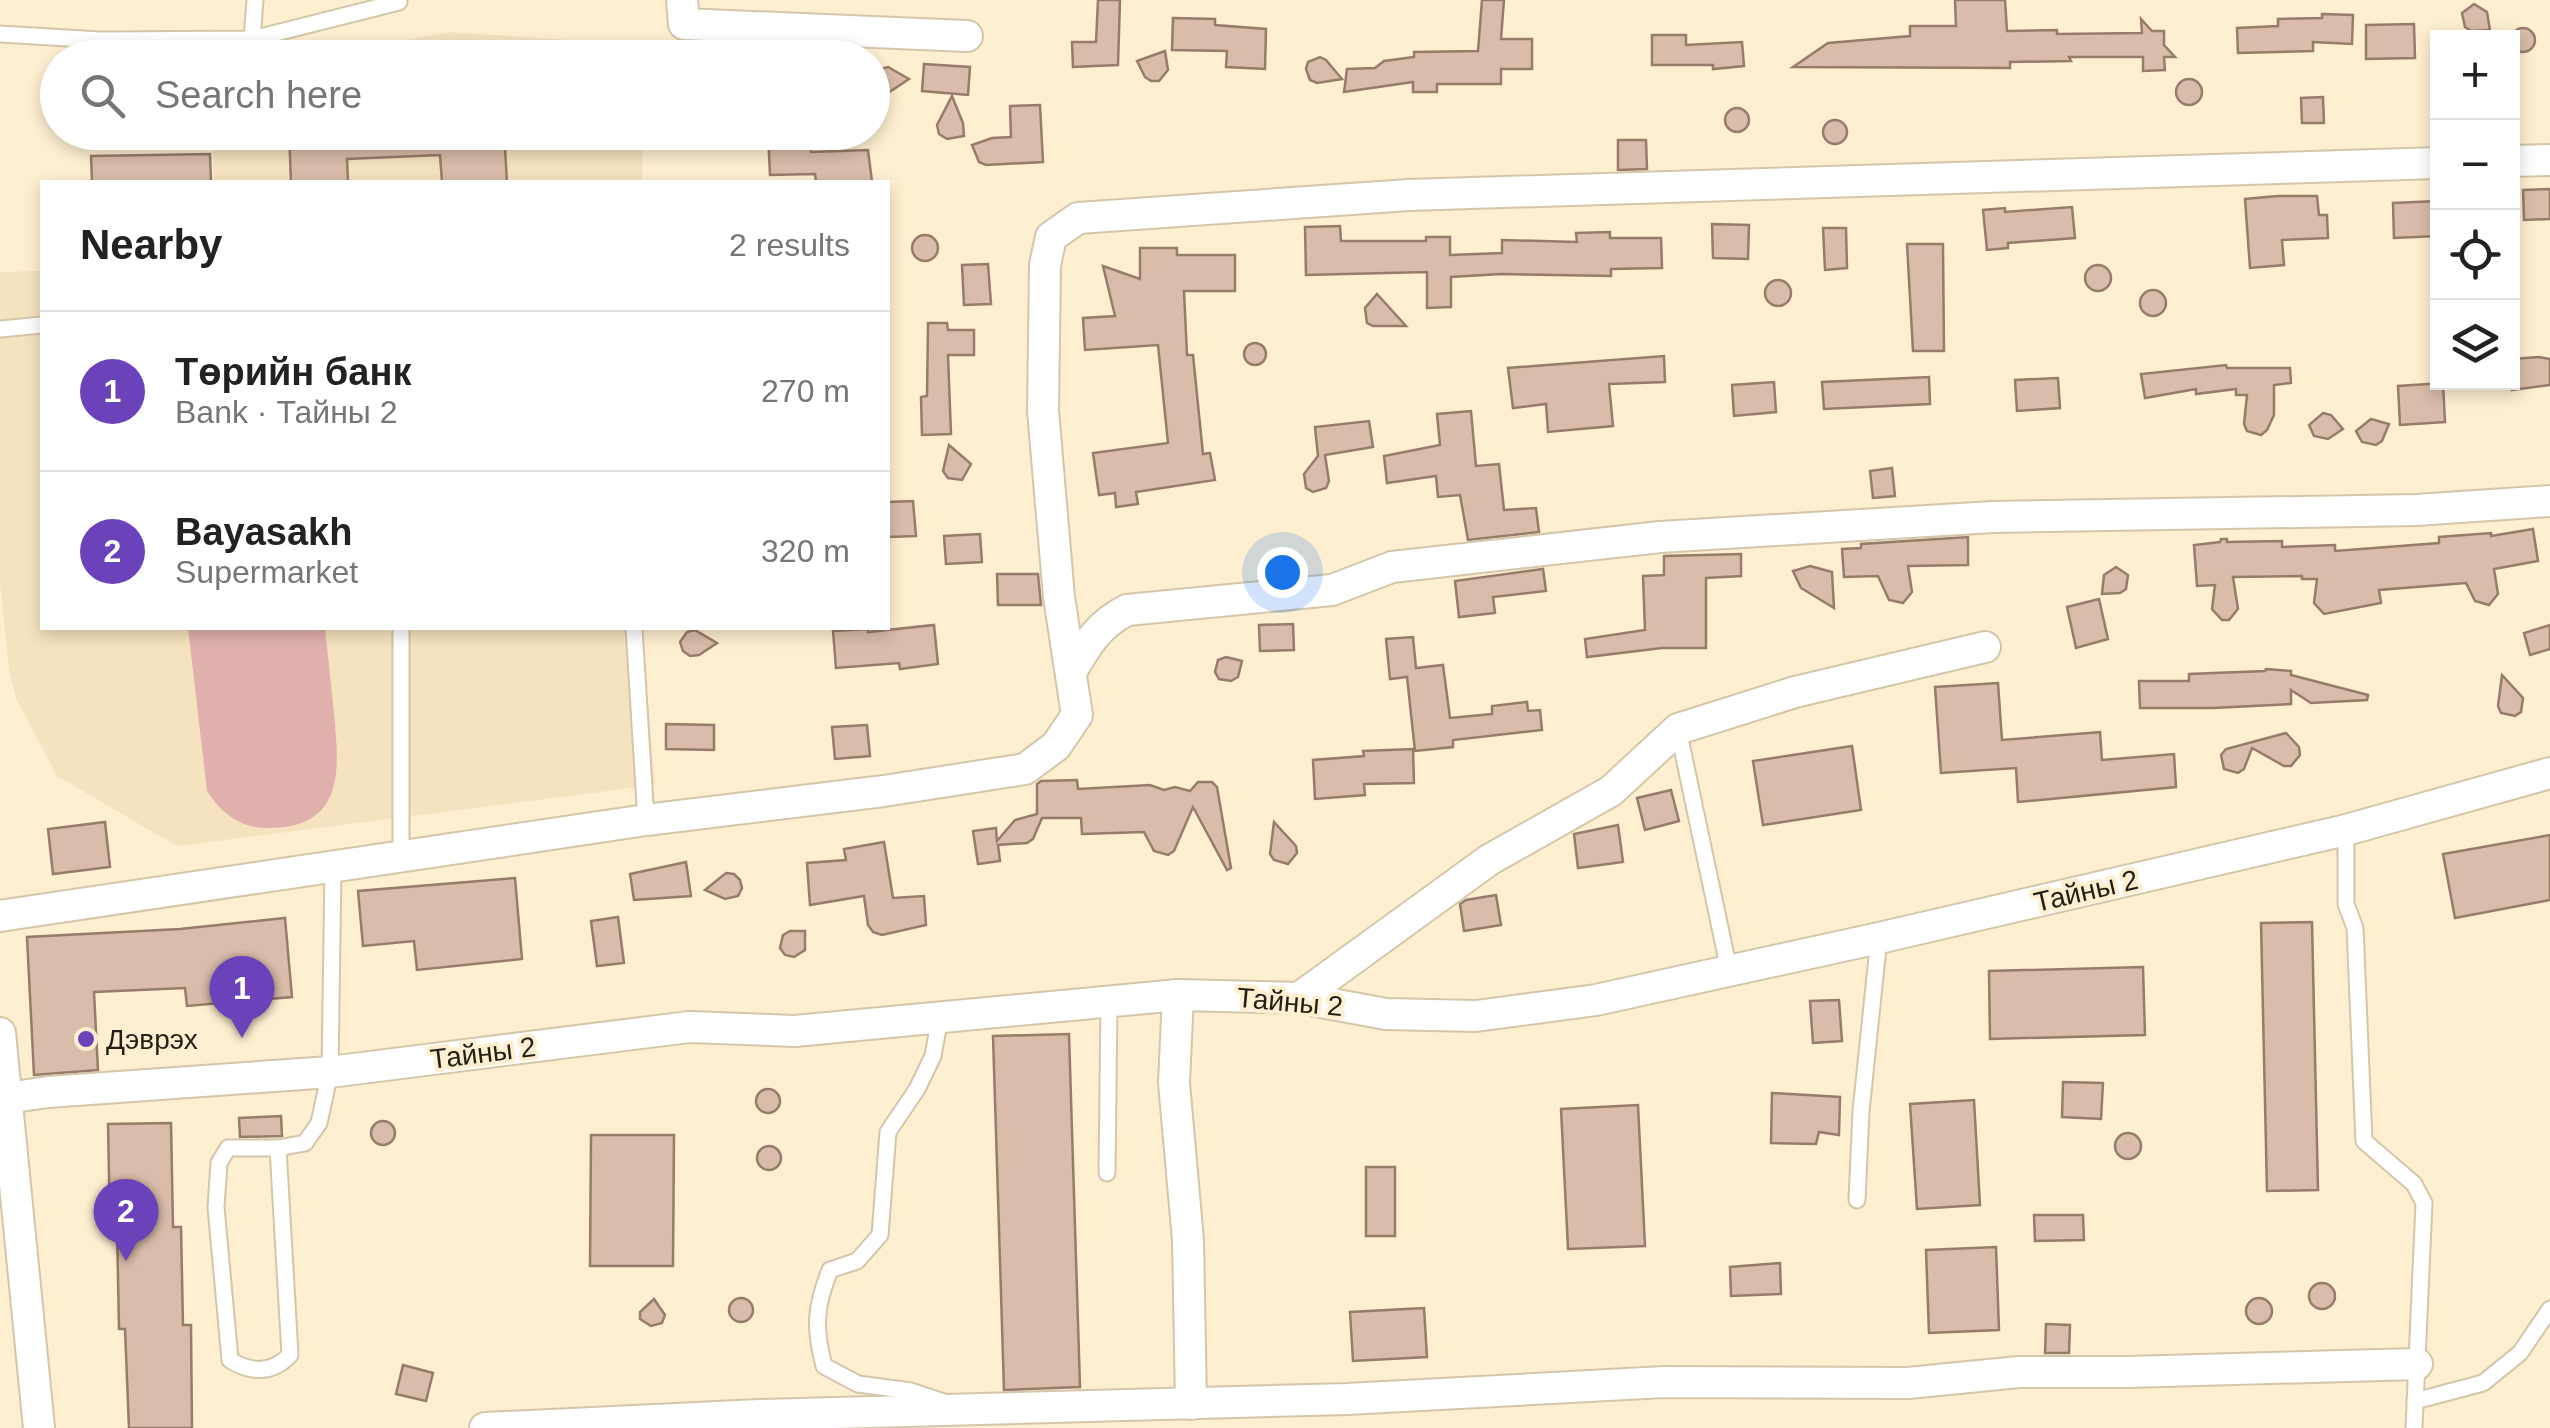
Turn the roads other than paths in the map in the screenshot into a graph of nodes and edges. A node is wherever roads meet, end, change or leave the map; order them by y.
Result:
1 (255, 0) edge
2 (682, 0) edge
3 (399, 2) edge
4 (0, 34) edge
5 (967, 36) dead end
6 (252, 39) junction
7 (2550, 160) edge
8 (2520, 161) edge
9 (2430, 163) edge
10 (40, 325) edge
11 (0, 328) edge
12 (2550, 501) edge
13 (402, 630) edge
14 (634, 630) edge
15 (1985, 647) dead end
16 (1072, 670) junction
17 (1678, 729) junction
18 (2550, 773) edge
19 (646, 820) junction
20 (2346, 830) junction
21 (401, 856) junction
22 (333, 868) junction
23 (0, 916) edge
24 (1879, 938) junction
25 (1729, 970) junction
26 (1178, 995) junction
27 (1299, 998) junction
28 (1109, 1002) junction
29 (940, 1018) junction
30 (0, 1034) edge
31 (330, 1072) junction
32 (7, 1098) junction
33 (278, 1148) junction
34 (1106, 1173) dead end
35 (1857, 1200) dead end
36 (13, 1297) edge
37 (2550, 1309) edge
38 (2417, 1364) junction
39 (2415, 1402) junction
40 (1191, 1404) junction
41 (956, 1410) junction
42 (39, 1428) edge
43 (485, 1428) edge
44 (2414, 1428) edge

1 - 6 lane
2 - 5 street
3 - 6 lane
4 - 6 lane
7 - 8 street
9 - 16 street
10 - 11 lane
12 - 16 street
13 - 21 lane
14 - 19 lane
15 - 17 street
16 - 19 street
17 - 25 lane
17 - 27 street
18 - 20 street, Тайны 2
19 - 21 street
20 - 24 street, Тайны 2
20 - 38 lane
21 - 22 street
22 - 23 street
22 - 31 lane
24 - 25 street, Тайны 2
24 - 35 lane
25 - 27 street, Тайны 2
26 - 27 street, Тайны 2
26 - 28 street, Тайны 2
26 - 40 street
28 - 29 street, Тайны 2
28 - 34 lane
29 - 31 street, Тайны 2
29 - 41 lane
30 - 32 street
31 - 32 street, Тайны 2
31 - 33 lane
32 - 36 street
33 - 33 lane
36 - 42 street
37 - 39 lane
38 - 39 lane
38 - 40 street
39 - 44 lane
40 - 41 street
41 - 43 street

